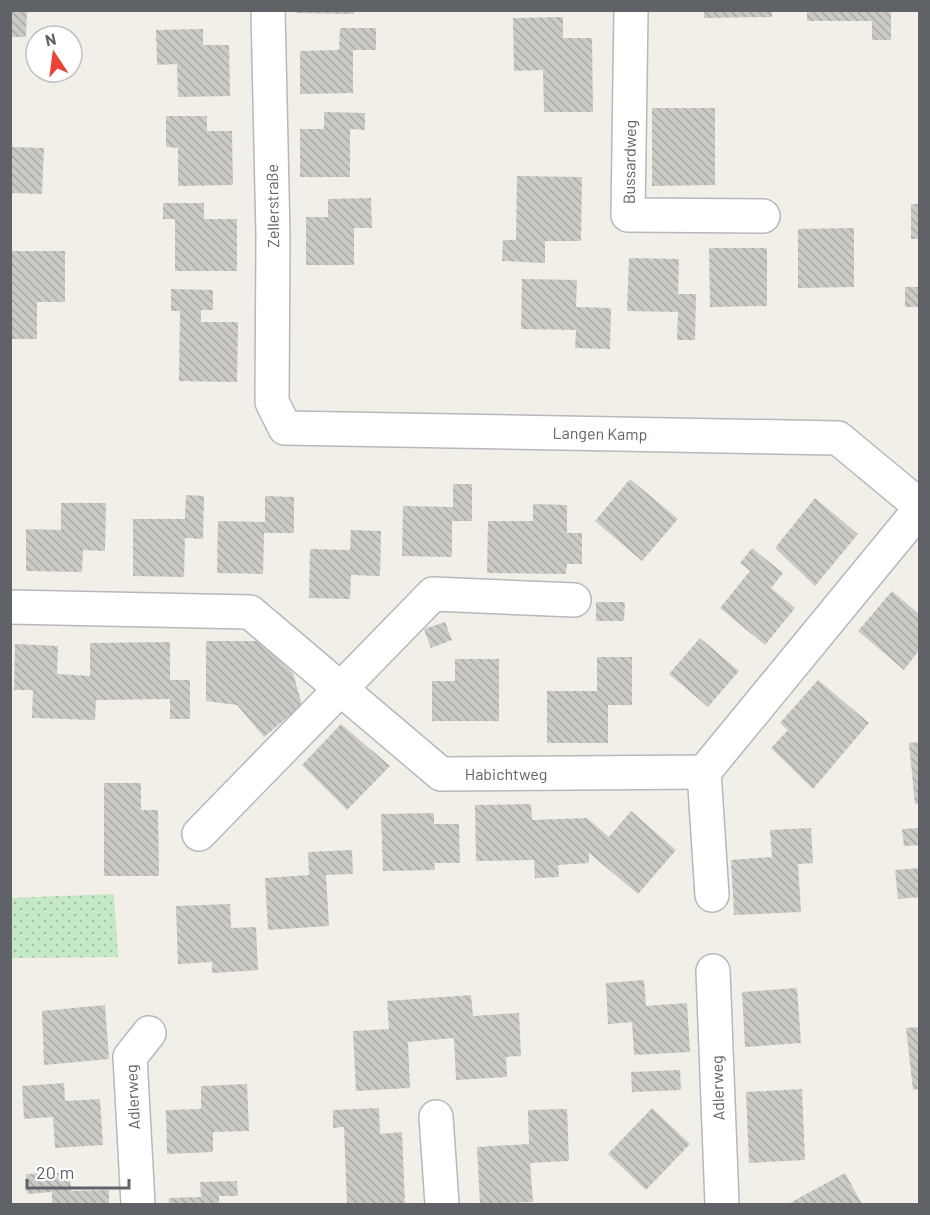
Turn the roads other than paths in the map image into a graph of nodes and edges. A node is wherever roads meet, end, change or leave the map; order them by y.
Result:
1 (268, 10) edge
2 (631, 10) edge
3 (763, 216) dead end
4 (272, 402) joint
5 (920, 507) edge
6 (574, 600) dead end
7 (10, 607) edge
8 (340, 688) junction
9 (704, 772) junction
10 (199, 834) dead end
11 (712, 895) dead end
12 (713, 970) dead end
13 (149, 1033) dead end
14 (436, 1117) dead end
15 (138, 1204) edge
16 (442, 1204) edge
17 (722, 1204) edge

1 - 4 street, Zellerstraße
2 - 3 street, Bussardweg
4 - 5 street, Langen Kamp
5 - 9 street
6 - 8 street
7 - 8 street, Habichtweg
8 - 9 street, Habichtweg
8 - 10 street
9 - 11 street
12 - 17 street, Adlerweg
13 - 15 street, Adlerweg
14 - 16 street

